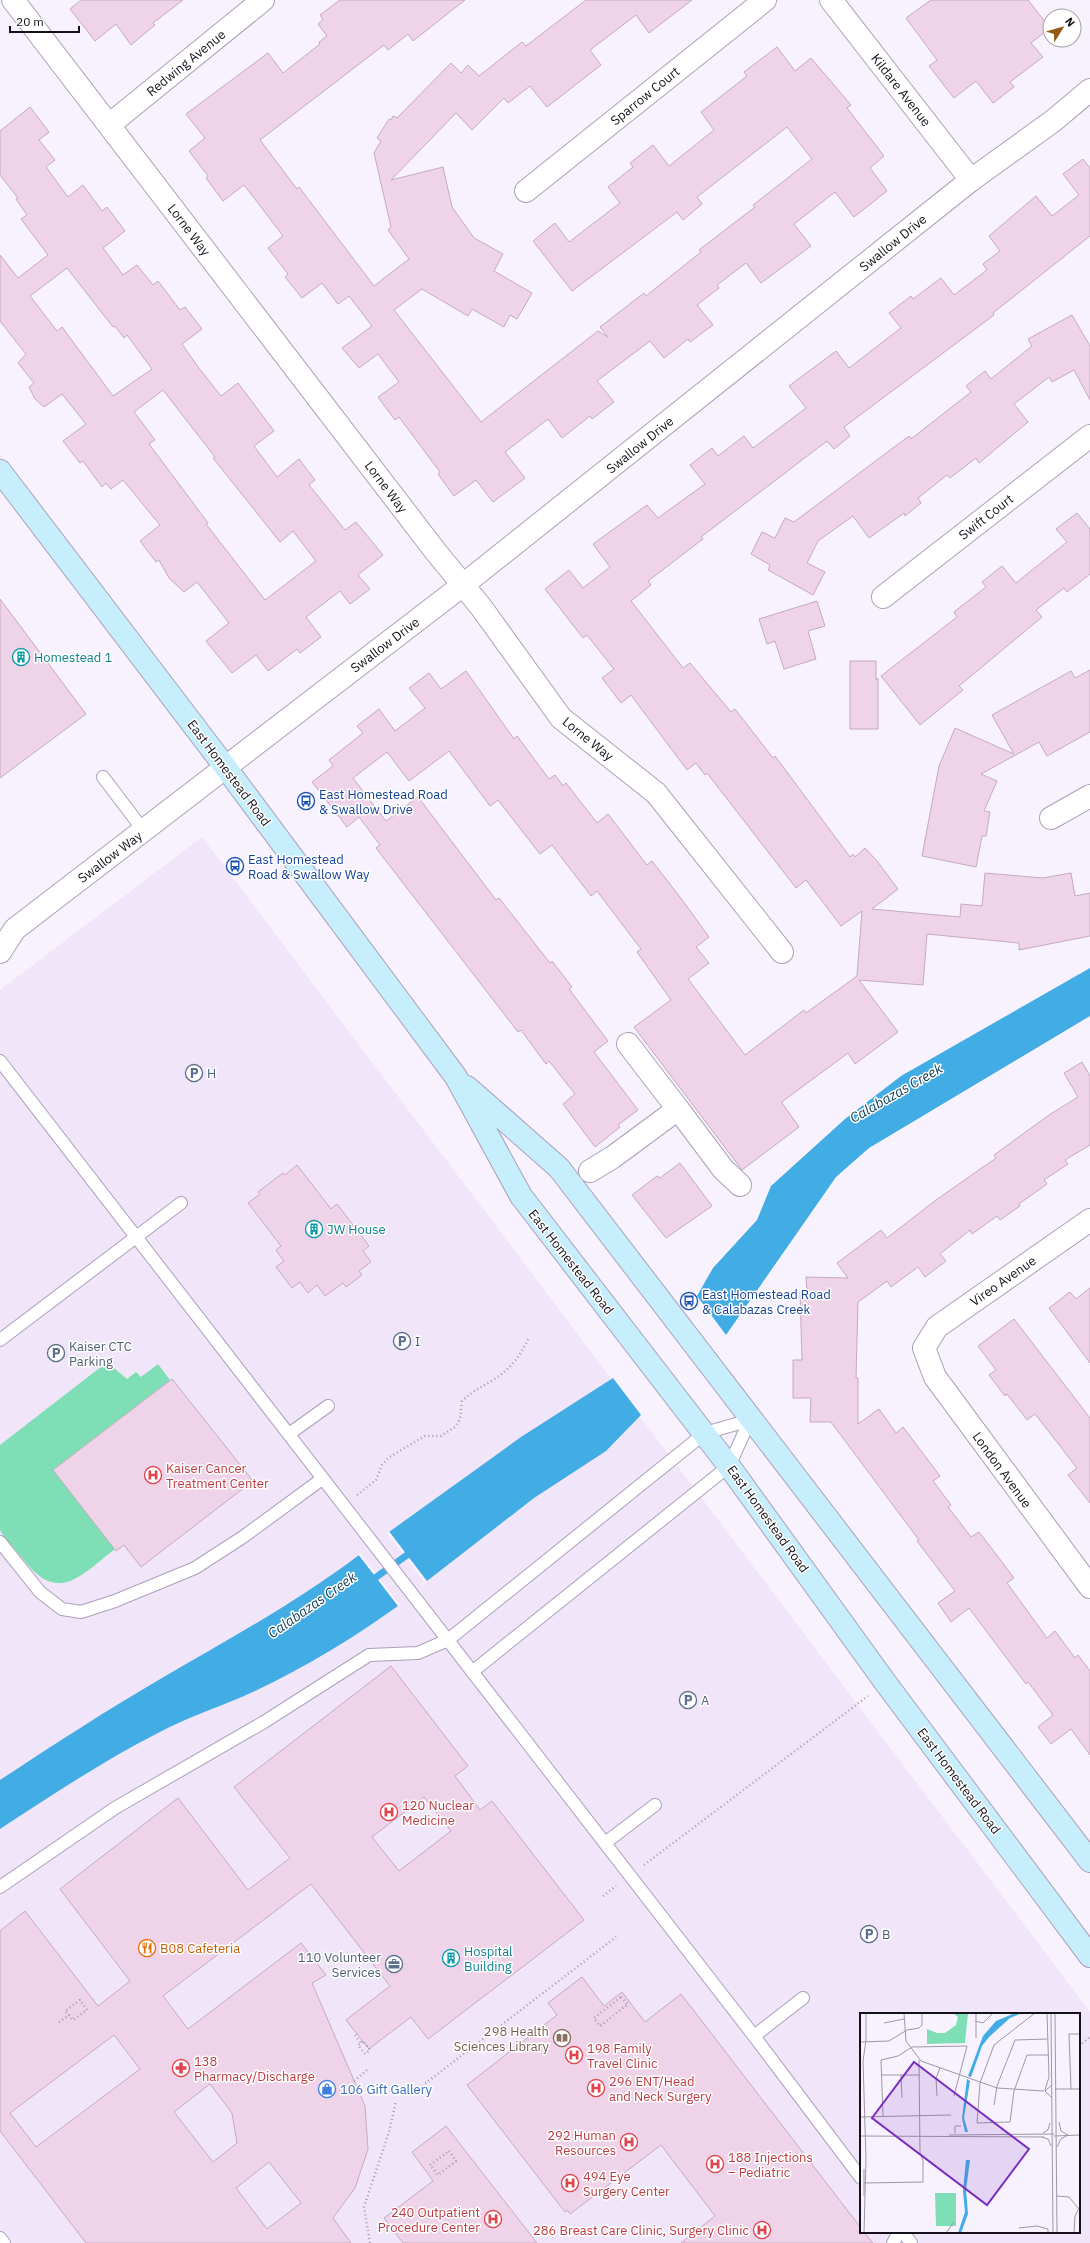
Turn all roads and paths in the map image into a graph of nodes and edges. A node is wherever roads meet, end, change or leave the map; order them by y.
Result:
1 (13, 0) edge
2 (264, 0) edge
3 (765, 0) edge
4 (831, 0) edge
5 (1090, 90) edge
6 (1090, 112) edge
7 (1053, 121) junction
8 (109, 125) junction
9 (971, 180) junction
10 (526, 191) dead end
11 (1090, 436) edge
12 (0, 471) edge
13 (463, 585) junction
14 (883, 597) dead end
15 (226, 768) junction
16 (103, 777) dead end
17 (1090, 796) edge
18 (1051, 818) dead end
19 (144, 831) junction
20 (0, 952) edge
21 (782, 952) dead end
22 (628, 1044) dead end
23 (0, 1061) edge
24 (456, 1077) junction
25 (678, 1109) junction
26 (590, 1171) dead end
27 (740, 1186) dead end
28 (181, 1203) dead end
29 (1090, 1220) edge
30 (136, 1237) junction
31 (529, 1336) dead end
32 (0, 1340) edge
33 (924, 1348) joint
34 (328, 1406) dead end
35 (750, 1420) junction
36 (704, 1433) junction
37 (288, 1434) junction
38 (729, 1466) junction
39 (322, 1479) junction
40 (355, 1496) dead end
41 (0, 1542) edge
42 (1090, 1587) edge
43 (448, 1640) junction
44 (472, 1672) junction
45 (886, 1682) junction
46 (655, 1805) dead end
47 (605, 1843) junction
48 (1090, 1860) edge
49 (630, 1876) junction
50 (0, 1887) edge
51 (603, 1896) dead end
52 (616, 1937) dead end
53 (1090, 1956) edge
54 (803, 1998) dead end
55 (69, 2015) junction
56 (59, 2022) dead end
57 (600, 2026) joint
58 (355, 2035) dead end
59 (754, 2036) junction
60 (1090, 2038) edge
61 (361, 2043) junction
62 (1080, 2045) edge
63 (367, 2070) dead end
64 (354, 2081) dead end
65 (422, 2086) dead end
66 (396, 2101) dead end
67 (449, 2151) joint
68 (860, 2177) edge
69 (899, 2233) edge
70 (904, 2233) edge
71 (0, 2238) edge
72 (4, 2243) edge
73 (370, 2243) edge
74 (894, 2243) edge
75 (912, 2243) edge

1 - 8 street, Lorne Way
2 - 8 street, Redwing Avenue
3 - 10 street, Sparrow Court
4 - 9 street, Kildare Avenue
5 - 7 street, Swallow Drive
6 - 7 street, Swallow Drive
7 - 9 street, Swallow Drive
8 - 13 street, Lorne Way
9 - 13 street, Swallow Drive
11 - 14 street, Swift Court
12 - 15 main road, East Homestead Road
13 - 15 street, Swallow Drive
13 - 21 street, Lorne Way
15 - 19 street, Swallow Way
15 - 24 main road, East Homestead Road
16 - 19 lane
17 - 18 street
19 - 20 street, Swallow Way
22 - 25 street
23 - 30 lane
24 - 35 main road, East Homestead Road
24 - 36 main road, East Homestead Road
25 - 26 street
25 - 27 street
28 - 30 lane
29 - 33 street, Vireo Avenue
30 - 32 lane
30 - 37 lane
31 - 40 path
33 - 42 street, London Avenue
34 - 37 lane
35 - 36 lane
35 - 38 lane
35 - 48 main road, East Homestead Road
36 - 38 main road, East Homestead Road
36 - 43 lane
37 - 39 lane
38 - 44 lane
38 - 45 main road, East Homestead Road
39 - 41 lane
39 - 43 lane
43 - 44 lane
43 - 50 lane
44 - 47 lane
45 - 49 path
45 - 53 main road, East Homestead Road
46 - 47 lane
47 - 49 lane
49 - 51 path
49 - 59 lane
52 - 65 path
54 - 59 lane
55 - 55 path
55 - 56 path
57 - 57 path
58 - 61 path
59 - 68 lane
60 - 62 path
61 - 61 path
63 - 64 path
66 - 73 path
67 - 67 path
69 - 74 lane
70 - 75 lane
71 - 72 lane

